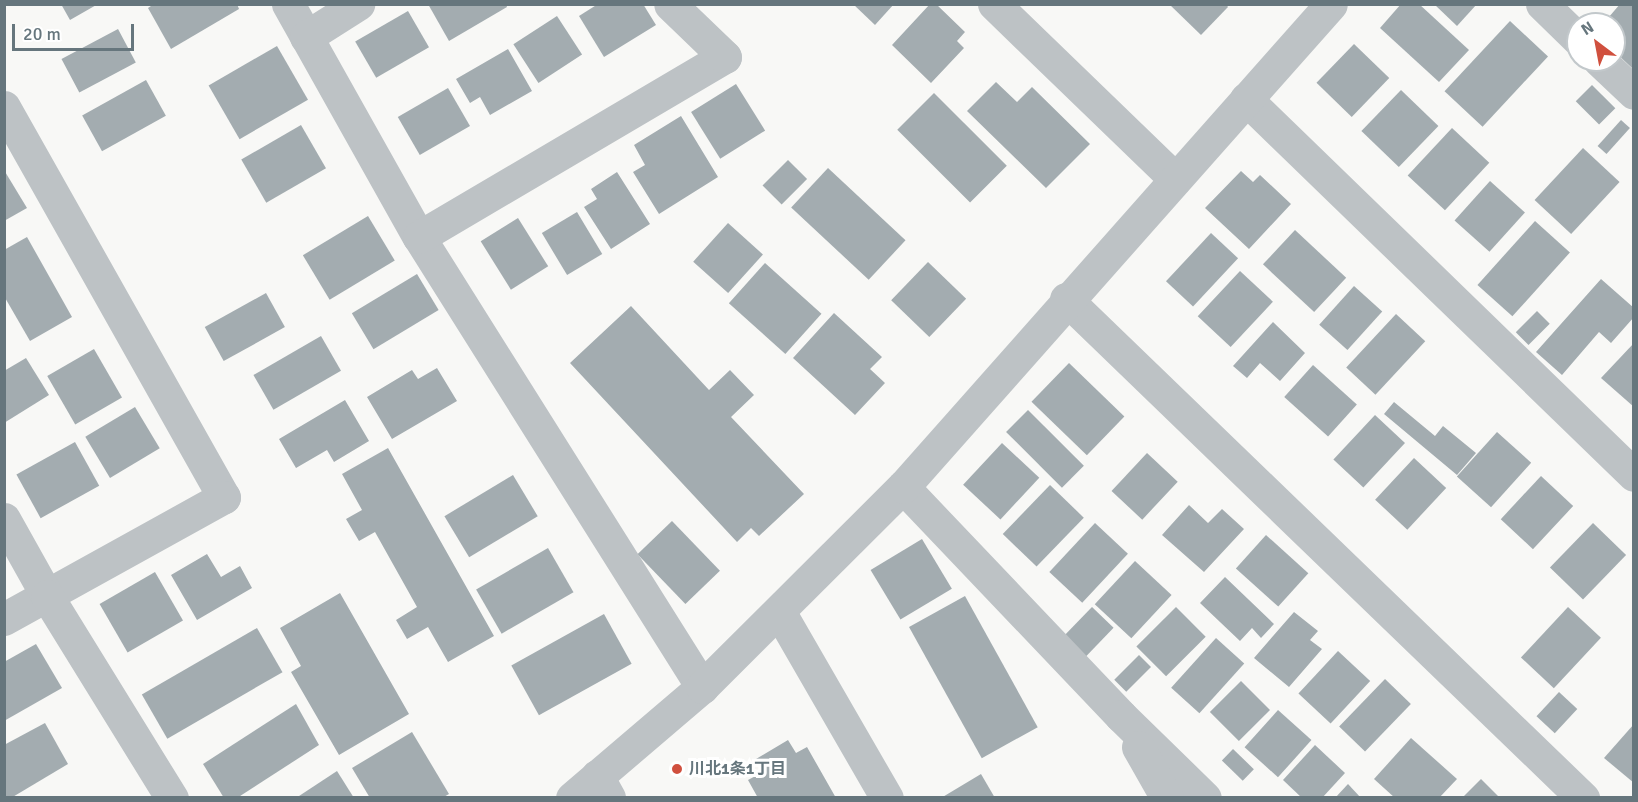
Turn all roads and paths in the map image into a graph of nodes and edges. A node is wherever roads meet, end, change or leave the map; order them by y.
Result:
1 (288, 4) edge
2 (358, 4) edge
3 (670, 4) edge
4 (994, 4) edge
5 (1542, 4) edge
6 (1319, 9) edge
7 (1566, 27) edge
8 (306, 37) junction
9 (1612, 72) edge
10 (1634, 93) edge
11 (1246, 99) junction
12 (4, 107) edge
13 (1175, 179) junction
14 (419, 237) junction
15 (1066, 299) junction
16 (1634, 475) edge
17 (903, 487) junction
18 (4, 519) edge
19 (47, 596) junction
20 (780, 613) junction
21 (4, 619) edge
22 (702, 687) junction
23 (1121, 716) junction
24 (603, 787) edge
25 (172, 798) edge
26 (572, 798) edge
27 (887, 798) edge
28 (1167, 798) edge
29 (1205, 798) edge
30 (1583, 798) edge

1 - 8 street
2 - 8 street
3 - 14 street
4 - 13 street
5 - 7 street
6 - 11 street
8 - 14 street
9 - 10 street
11 - 13 street
11 - 16 street
12 - 19 street
13 - 15 street
14 - 22 street
15 - 17 street
15 - 30 street
17 - 20 street
17 - 23 street
18 - 19 street
19 - 21 street
19 - 25 street
20 - 22 street
20 - 27 street
22 - 24 street
23 - 28 street
23 - 29 street
24 - 26 street

